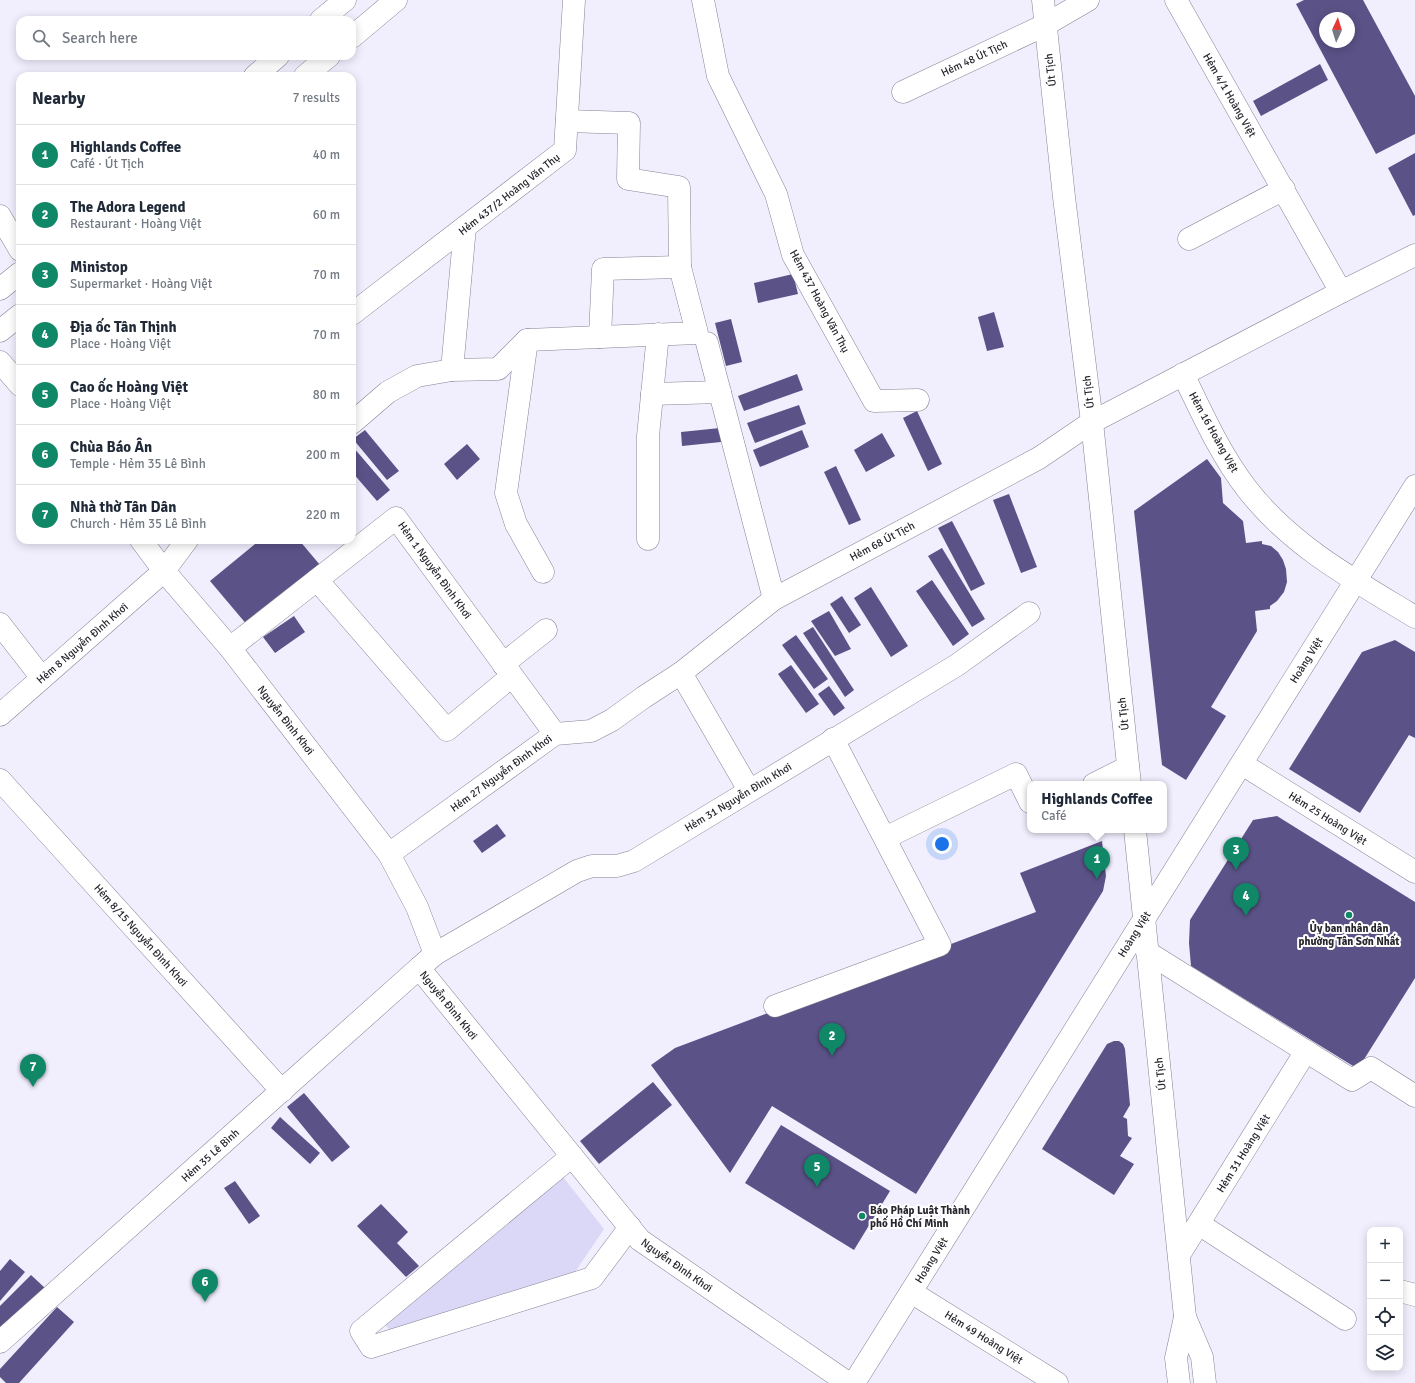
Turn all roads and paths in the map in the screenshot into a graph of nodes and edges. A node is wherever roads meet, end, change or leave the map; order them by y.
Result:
1 (345, 0) edge
2 (396, 0) edge
3 (574, 0) edge
4 (703, 0) edge
5 (1043, 0) edge
6 (1088, 0) edge
7 (1176, 0) edge
8 (326, 16) edge
9 (1045, 25) junction
10 (356, 33) edge
11 (273, 60) edge
12 (324, 60) edge
13 (260, 72) edge
14 (310, 72) edge
15 (903, 92) dead end
16 (567, 121) junction
17 (1284, 189) junction
18 (0, 216) edge
19 (465, 227) junction
20 (1189, 239) dead end
21 (16, 243) edge
22 (1415, 255) edge
23 (680, 267) junction
24 (16, 276) edge
25 (0, 290) edge
26 (1341, 292) junction
27 (356, 311) edge
28 (16, 318) edge
29 (0, 331) edge
30 (658, 334) junction
31 (600, 336) junction
32 (702, 338) junction
33 (528, 340) junction
34 (0, 362) edge
35 (452, 370) junction
36 (1183, 374) junction
37 (16, 380) edge
38 (720, 392) junction
39 (652, 394) junction
40 (918, 400) dead end
41 (356, 420) edge
42 (1092, 422) junction
43 (1415, 486) edge
44 (648, 539) dead end
45 (144, 544) edge
46 (184, 544) edge
47 (164, 571) junction
48 (543, 572) dead end
49 (317, 580) junction
50 (1356, 581) junction
51 (774, 599) junction
52 (1029, 613) dead end
53 (1415, 617) edge
54 (0, 624) edge
55 (546, 630) dead end
56 (230, 648) junction
57 (508, 670) junction
58 (681, 673) junction
59 (42, 678) junction
60 (0, 715) edge
61 (555, 734) junction
62 (833, 739) junction
63 (1242, 764) junction
64 (1129, 776) edge
65 (0, 780) edge
66 (1107, 781) edge
67 (749, 790) junction
68 (1027, 796) edge
69 (1135, 833) edge
70 (885, 838) junction
71 (389, 854) junction
72 (1415, 872) edge
73 (1144, 920) junction
74 (1147, 952) junction
75 (427, 961) junction
76 (775, 1006) dead end
77 (1306, 1051) junction
78 (282, 1090) junction
79 (1415, 1096) edge
80 (572, 1156) junction
81 (1199, 1224) junction
82 (630, 1227) junction
83 (1179, 1255) junction
84 (911, 1292) junction
85 (1403, 1292) edge
86 (1415, 1295) edge
87 (1185, 1317) junction
88 (1345, 1319) dead end
89 (0, 1342) edge
90 (848, 1383) edge
91 (854, 1383) edge
92 (1057, 1383) edge
93 (1178, 1383) edge
94 (1205, 1383) edge

1 - 8 street
2 - 10 street
3 - 16 street, Hẻm 437/2 Hoàng Văn Thụ
4 - 40 street, Hẻm 437 Hoàng Văn Thụ
5 - 9 street, Út Tịch
6 - 9 street, Hẻm 48 Út Tịch
7 - 17 street, Hẻm 4/1 Hoàng Việt
9 - 15 street, Hẻm 48 Út Tịch
9 - 42 street, Út Tịch
11 - 13 street
12 - 14 street
16 - 19 street, Hẻm 437/2 Hoàng Văn Thụ
16 - 23 street
17 - 20 street
17 - 26 street, Hẻm 4/1 Hoàng Việt
18 - 21 street
19 - 27 street, Hẻm 437/2 Hoàng Văn Thụ
19 - 35 street
22 - 26 street
23 - 31 street
23 - 32 street
24 - 25 street
26 - 36 street
28 - 29 street
30 - 31 street
30 - 32 street
30 - 39 street
31 - 33 street
32 - 38 street
33 - 35 street
33 - 48 street
34 - 37 street
35 - 41 street
36 - 42 street
36 - 50 street, Hẻm 16 Hoàng Việt
38 - 39 street
38 - 51 street
39 - 44 street
42 - 51 street, Hẻm 68 Út Tịch
42 - 64 street, Út Tịch
43 - 50 street, Hoàng Việt
45 - 47 street, Nguyễn Đình Khơi
46 - 47 street, Hẻm 8 Nguyễn Đình Khơi
47 - 56 street, Nguyễn Đình Khơi
47 - 59 street, Hẻm 8 Nguyễn Đình Khơi
49 - 56 street, Hẻm 1 Nguyễn Đình Khơi
49 - 57 street
49 - 57 street, Hẻm 1 Nguyễn Đình Khơi
50 - 53 street, Hẻm 16 Hoàng Việt
50 - 63 street, Hoàng Việt
51 - 58 street, Hẻm 68 Út Tịch
52 - 62 street, Hẻm 31 Nguyễn Đình Khơi
54 - 59 street
55 - 57 street
56 - 71 street, Nguyễn Đình Khơi
57 - 61 street, Hẻm 1 Nguyễn Đình Khơi
58 - 61 street, Hẻm 27 Nguyễn Đình Khơi
58 - 67 street
59 - 60 street, Hẻm 8 Nguyễn Đình Khơi
61 - 71 street, Hẻm 27 Nguyễn Đình Khơi
62 - 67 street, Hẻm 31 Nguyễn Đình Khơi
62 - 70 street
63 - 72 street, Hẻm 25 Hoàng Việt
63 - 73 street, Hoàng Việt
64 - 66 street
65 - 78 street, Hẻm 8/15 Nguyễn Đình Khơi
67 - 75 street, Hẻm 31 Nguyễn Đình Khơi
68 - 70 street
69 - 73 street, Út Tịch
70 - 76 street
71 - 75 street, Nguyễn Đình Khơi
73 - 74 street, Út Tịch
73 - 84 street, Hoàng Việt
74 - 77 street
74 - 83 street, Út Tịch
75 - 78 street, Hẻm 35 Lê Bình
75 - 80 street, Nguyễn Đình Khơi
77 - 79 street
77 - 81 street, Hẻm 31 Hoàng Việt
78 - 89 street, Hẻm 35 Lê Bình
80 - 82 street, Nguyễn Đình Khơi
80 - 82 street
81 - 83 street, Hẻm 31 Hoàng Việt
81 - 88 street
82 - 90 street, Nguyễn Đình Khơi
83 - 87 street, Út Tịch
84 - 91 street, Hoàng Việt
84 - 92 street, Hẻm 49 Hoàng Việt
85 - 86 street
87 - 93 street, Út Tịch
87 - 94 street, Út Tịch

